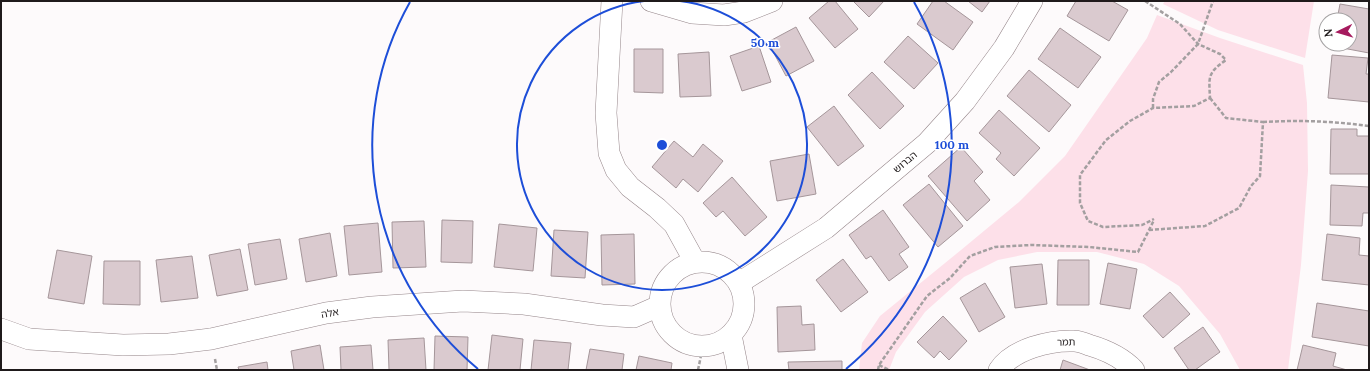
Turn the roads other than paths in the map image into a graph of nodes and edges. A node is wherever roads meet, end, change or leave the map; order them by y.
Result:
1 (612, 1) edge
2 (651, 1) edge
3 (772, 1) edge
4 (1032, 1) edge
5 (695, 262) junction
6 (739, 283) junction
7 (659, 306) junction
8 (1, 329) edge
9 (730, 335) junction
10 (738, 370) edge
11 (999, 370) edge
12 (1134, 370) edge

1 - 5 street
2 - 3 street
4 - 6 street, הברוש
5 - 6 street
5 - 7 street
6 - 9 street
7 - 8 street, אלה
7 - 9 street
9 - 10 street
11 - 12 street, תמר

